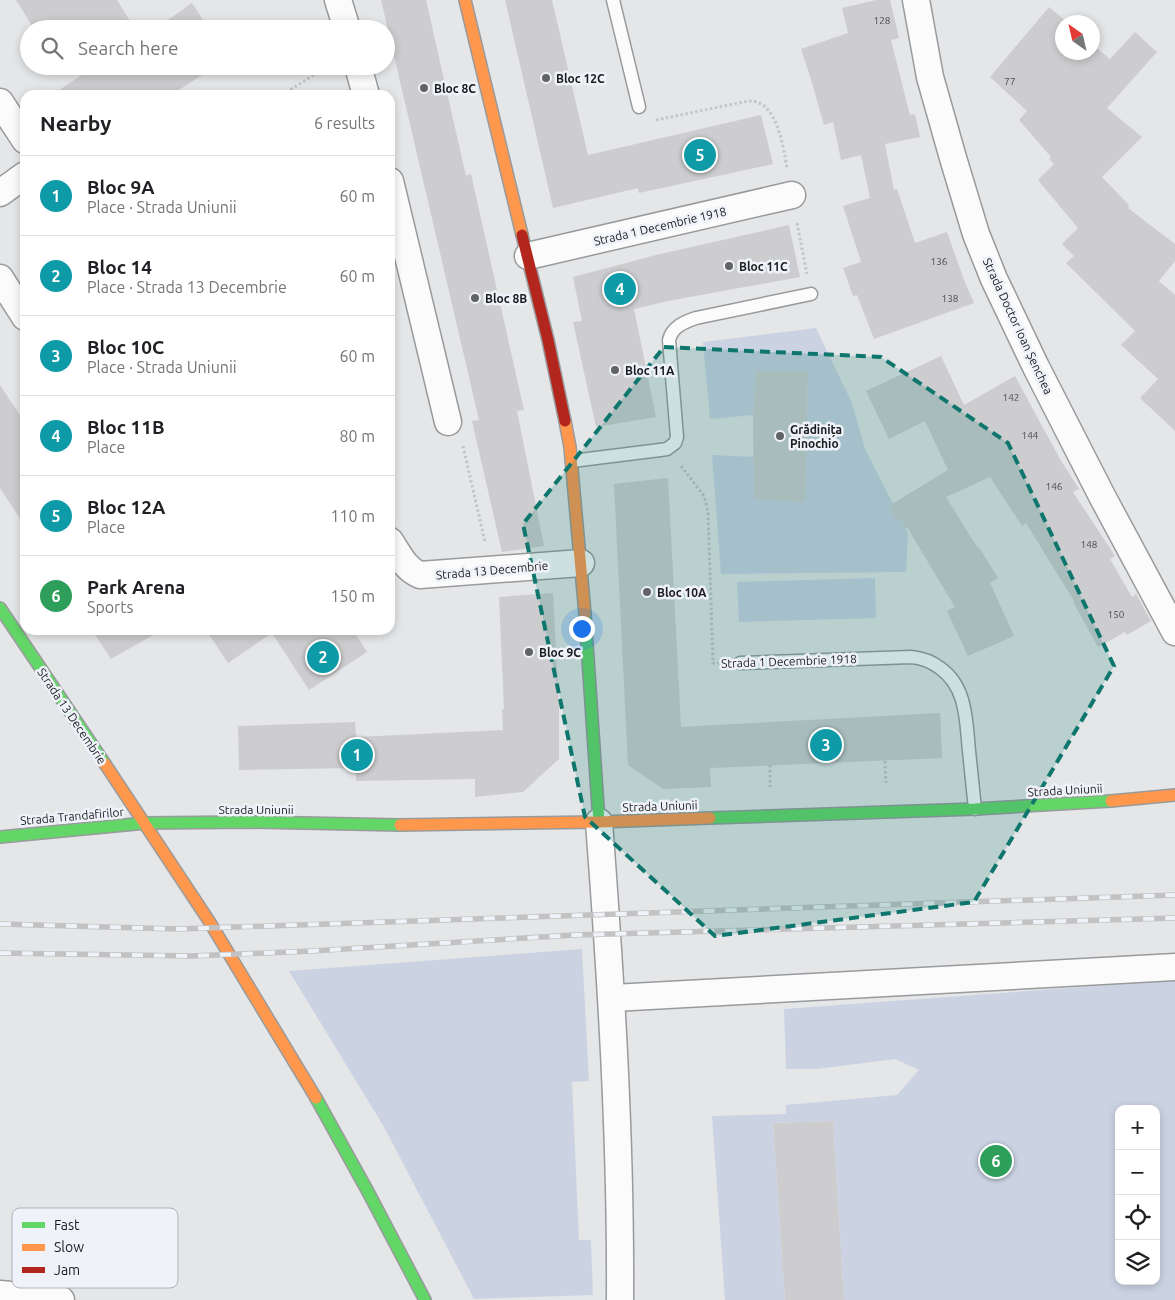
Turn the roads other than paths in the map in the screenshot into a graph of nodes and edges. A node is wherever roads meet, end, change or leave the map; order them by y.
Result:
1 (338, 0) edge
2 (465, 0) edge
3 (614, 0) edge
4 (916, 0) edge
5 (344, 20) edge
6 (360, 75) edge
7 (365, 90) edge
8 (0, 102) edge
9 (639, 107) road end
10 (20, 132) edge
11 (20, 179) edge
12 (0, 193) edge
13 (792, 195) road end
14 (395, 205) edge
15 (528, 256) junction
16 (0, 278) edge
17 (811, 294) road end
18 (20, 309) edge
19 (448, 422) road end
20 (572, 461) junction
21 (395, 548) edge
22 (581, 563) junction
23 (0, 608) edge
24 (1175, 632) edge
25 (740, 663) road end
26 (1175, 795) edge
27 (974, 809) junction
28 (600, 822) junction
29 (146, 823) junction
30 (0, 837) edge
31 (1175, 967) edge
32 (613, 998) junction
33 (0, 1294) edge
34 (61, 1300) edge
35 (426, 1300) edge
36 (620, 1300) edge

1 - 5 street
2 - 15 main road
3 - 9 lane
4 - 24 street, Strada Doctor Ioan Șenchea
6 - 7 street
8 - 10 street
11 - 12 street
13 - 15 street, Strada 1 Decembrie 1918
14 - 19 street
15 - 20 main road
16 - 18 street
17 - 20 lane
20 - 22 main road
21 - 22 street, Strada 13 Decembrie
22 - 28 main road
23 - 29 main road, Strada 13 Decembrie
25 - 27 lane, Strada 1 Decembrie 1918
26 - 27 main road, Strada Uniunii
27 - 28 main road, Strada Uniunii
28 - 29 main road, Strada Uniunii
28 - 32 street
29 - 30 main road, Strada Trandafirilor
29 - 35 main road, Strada 13 Decembrie
31 - 32 street
32 - 36 street
33 - 34 street

